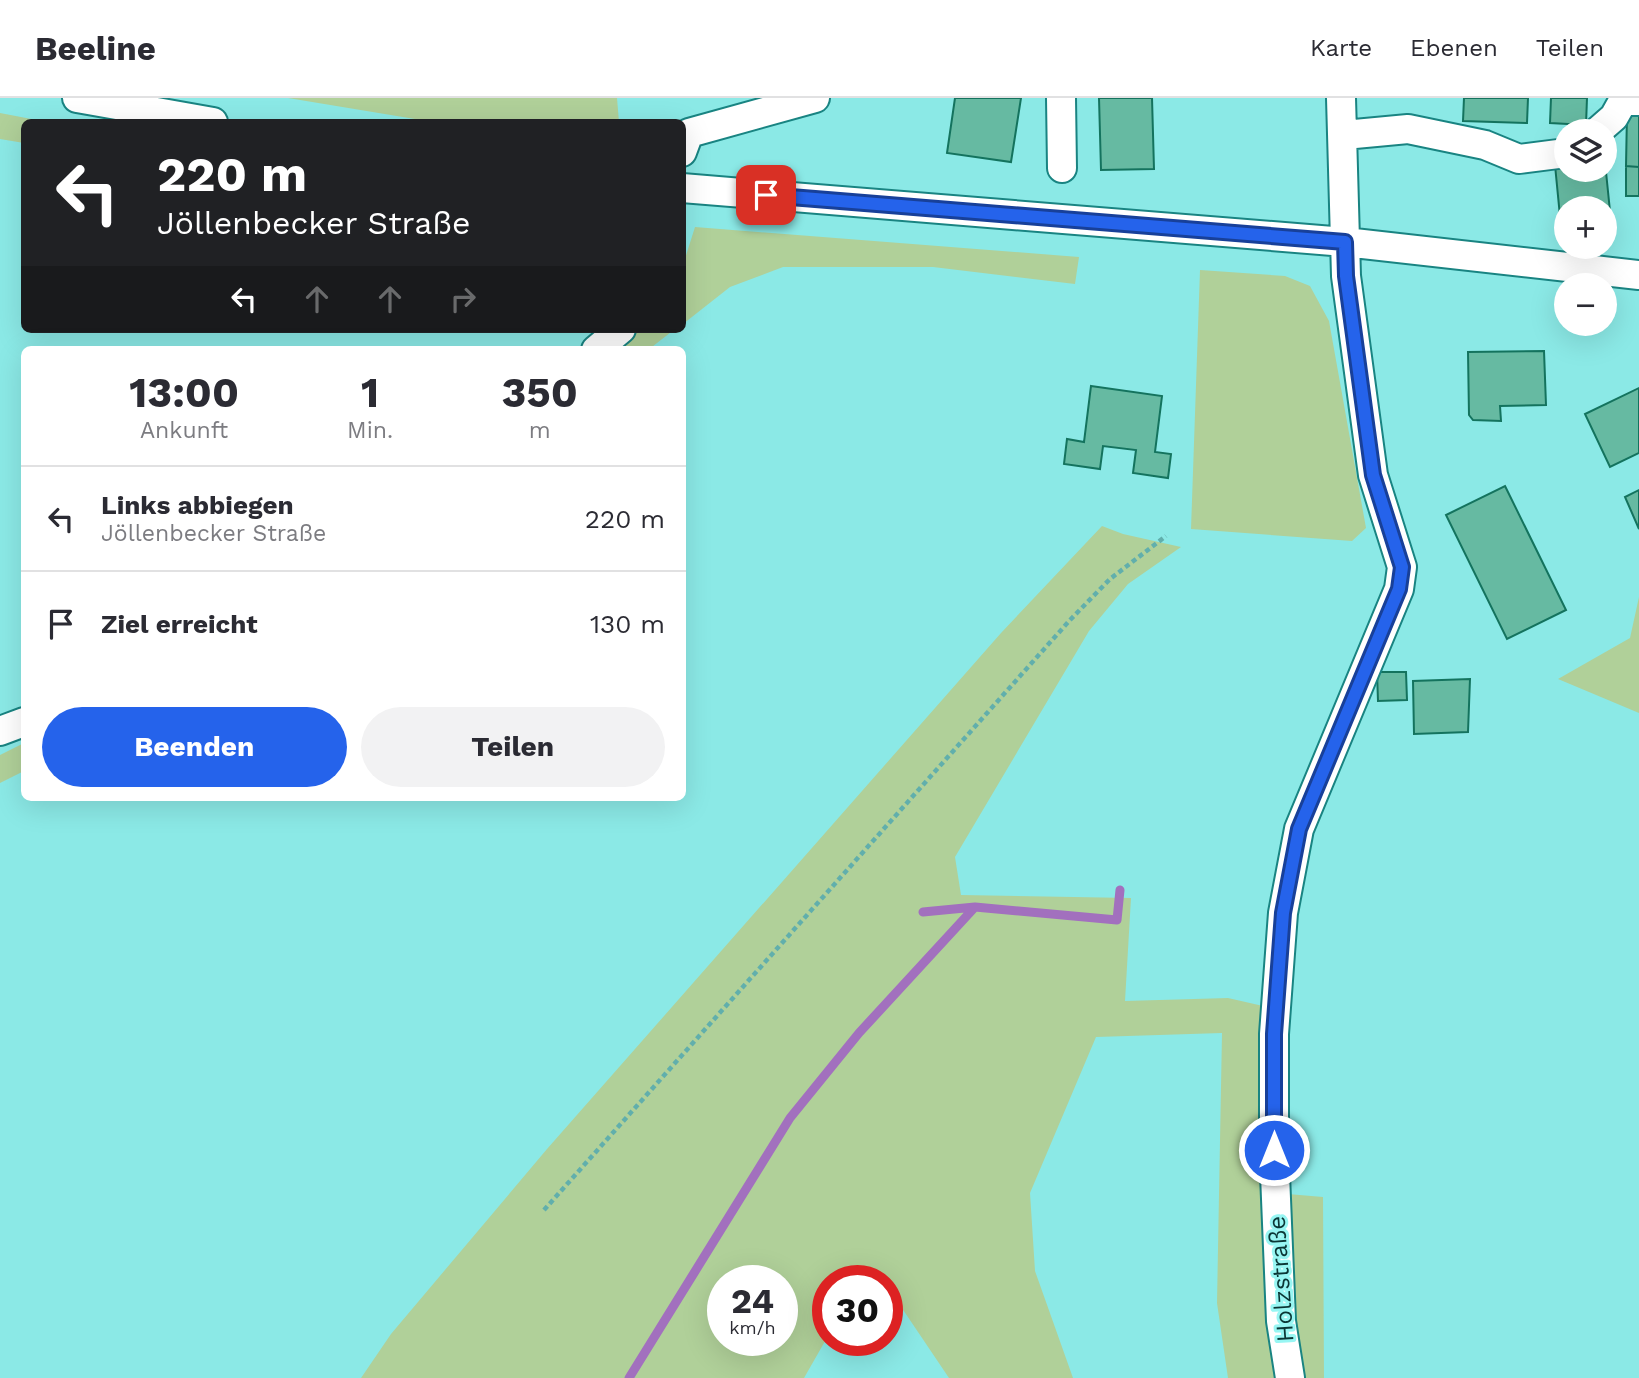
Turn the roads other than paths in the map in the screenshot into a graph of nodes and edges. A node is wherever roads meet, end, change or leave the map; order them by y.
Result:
1 (77, 98) edge
2 (815, 98) edge
3 (1061, 98) edge
4 (1342, 98) edge
5 (1639, 102) edge
6 (196, 119) edge
7 (1612, 119) edge
8 (1344, 135) junction
9 (686, 141) edge
10 (1554, 155) edge
11 (1062, 168) dead end
12 (686, 188) edge
13 (1345, 242) junction
14 (1639, 275) edge
15 (616, 333) edge
16 (601, 346) edge
17 (21, 723) edge
18 (0, 731) edge
19 (1290, 1378) edge

1 - 6 street
2 - 9 street
3 - 11 street
4 - 8 street, Holzstraße
5 - 7 street
8 - 10 street
8 - 13 street, Holzstraße
12 - 13 street
13 - 14 street
13 - 19 street, Holzstraße
15 - 16 street
17 - 18 street

